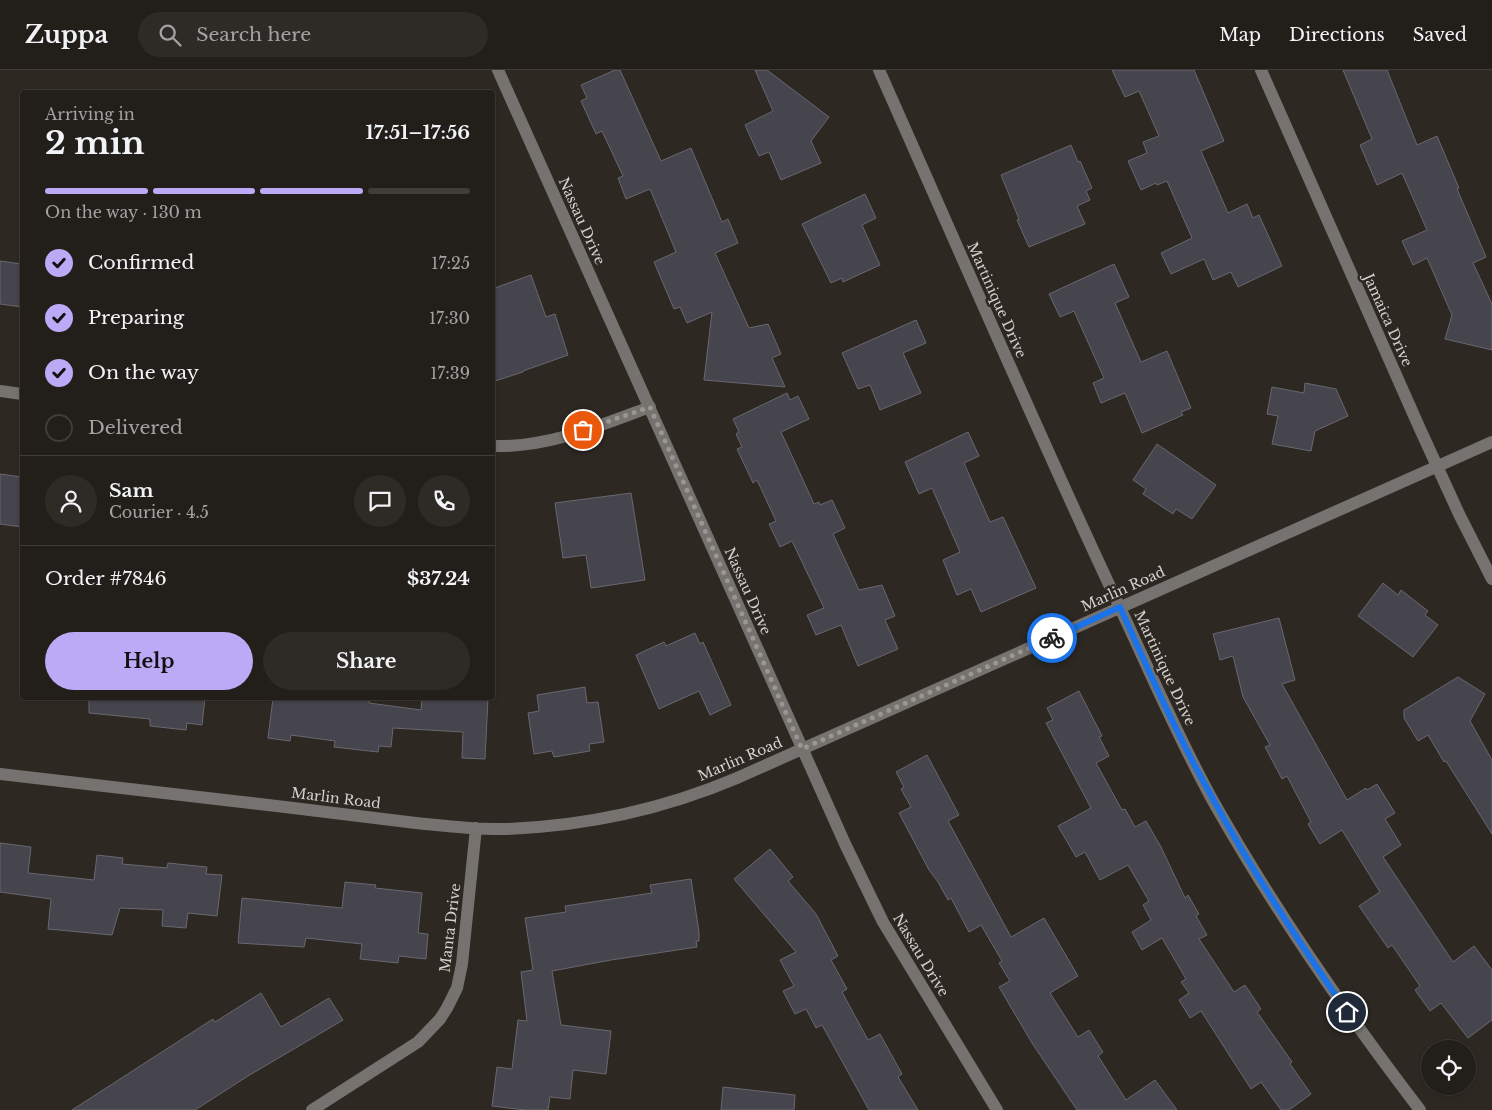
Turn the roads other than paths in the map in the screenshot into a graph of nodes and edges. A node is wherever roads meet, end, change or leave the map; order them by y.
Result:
1 (498, 70) edge
2 (879, 70) edge
3 (1261, 70) edge
4 (0, 392) edge
5 (20, 394) edge
6 (650, 407) junction
7 (1492, 442) edge
8 (495, 446) edge
9 (1437, 466) junction
10 (1492, 579) edge
11 (1120, 607) junction
12 (802, 749) junction
13 (0, 774) edge
14 (476, 828) junction
15 (312, 1110) edge
16 (997, 1110) edge
17 (1420, 1110) edge

1 - 6 street, Nassau Drive
2 - 11 street, Martinique Drive
3 - 9 street, Jamaica Drive
4 - 5 street
6 - 8 street
6 - 12 street, Nassau Drive
7 - 9 street, Marlin Road
9 - 10 street, Jamaica Drive
9 - 11 street, Marlin Road
11 - 12 street, Marlin Road
11 - 17 street, Martinique Drive
12 - 14 street, Marlin Road
12 - 16 street, Nassau Drive
13 - 14 street, Marlin Road
14 - 15 street, Manta Drive

